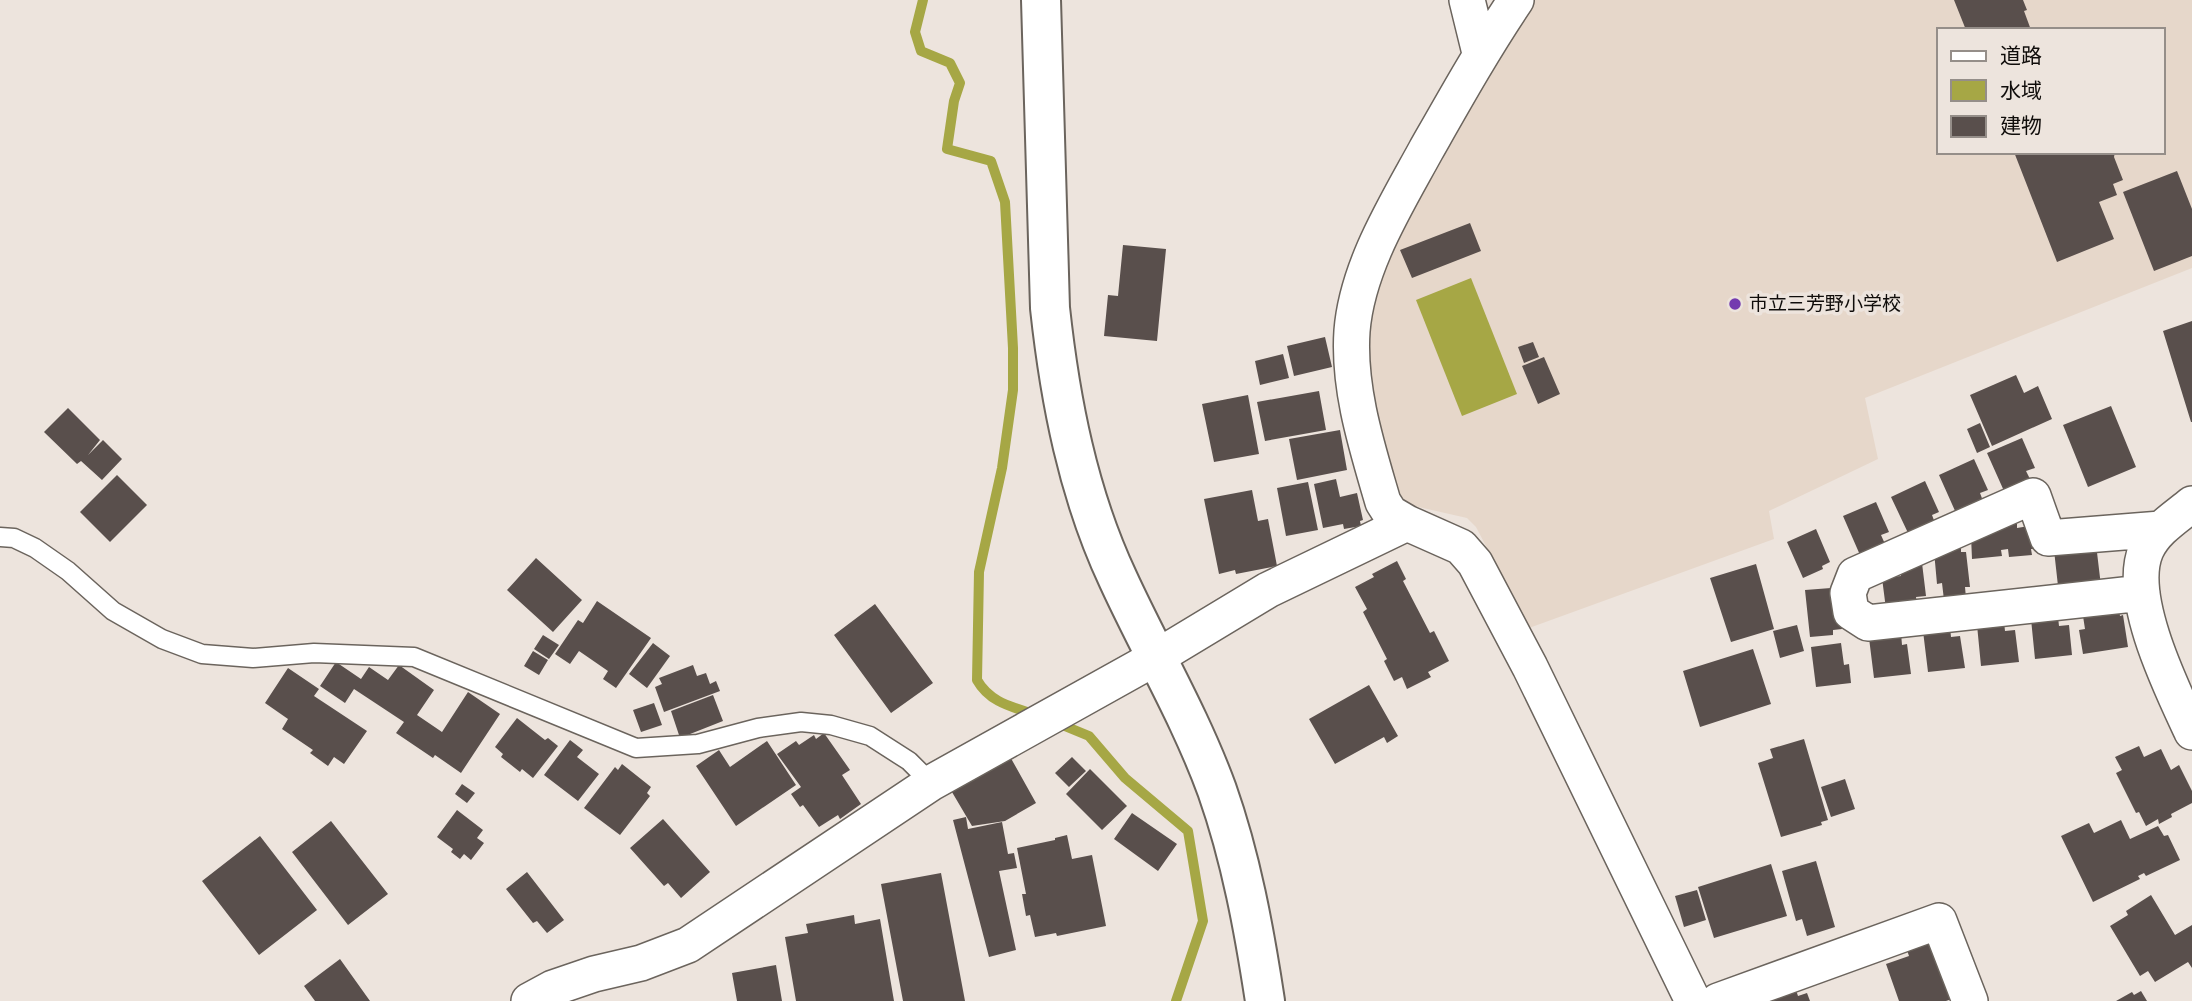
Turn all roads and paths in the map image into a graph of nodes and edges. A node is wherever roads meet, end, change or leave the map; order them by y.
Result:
1 (1041, 0) edge
2 (1467, 0) edge
3 (1516, 0) edge
4 (1480, 53) junction
5 (2192, 505) edge
6 (1407, 523) junction
7 (2161, 529) junction
8 (0, 537) edge
9 (2143, 593) junction
10 (1157, 657) junction
11 (2192, 732) edge
12 (931, 783) junction
13 (529, 1001) edge
14 (1265, 1001) edge
15 (1693, 1001) edge
16 (1718, 1001) edge
17 (1970, 1001) edge

1 - 10 street
2 - 4 street
3 - 4 street
4 - 6 street
5 - 7 street
6 - 10 street
6 - 15 street
7 - 9 street
7 - 9 street
8 - 12 lane
9 - 11 street
10 - 12 street
10 - 14 street
12 - 13 street
16 - 17 street

